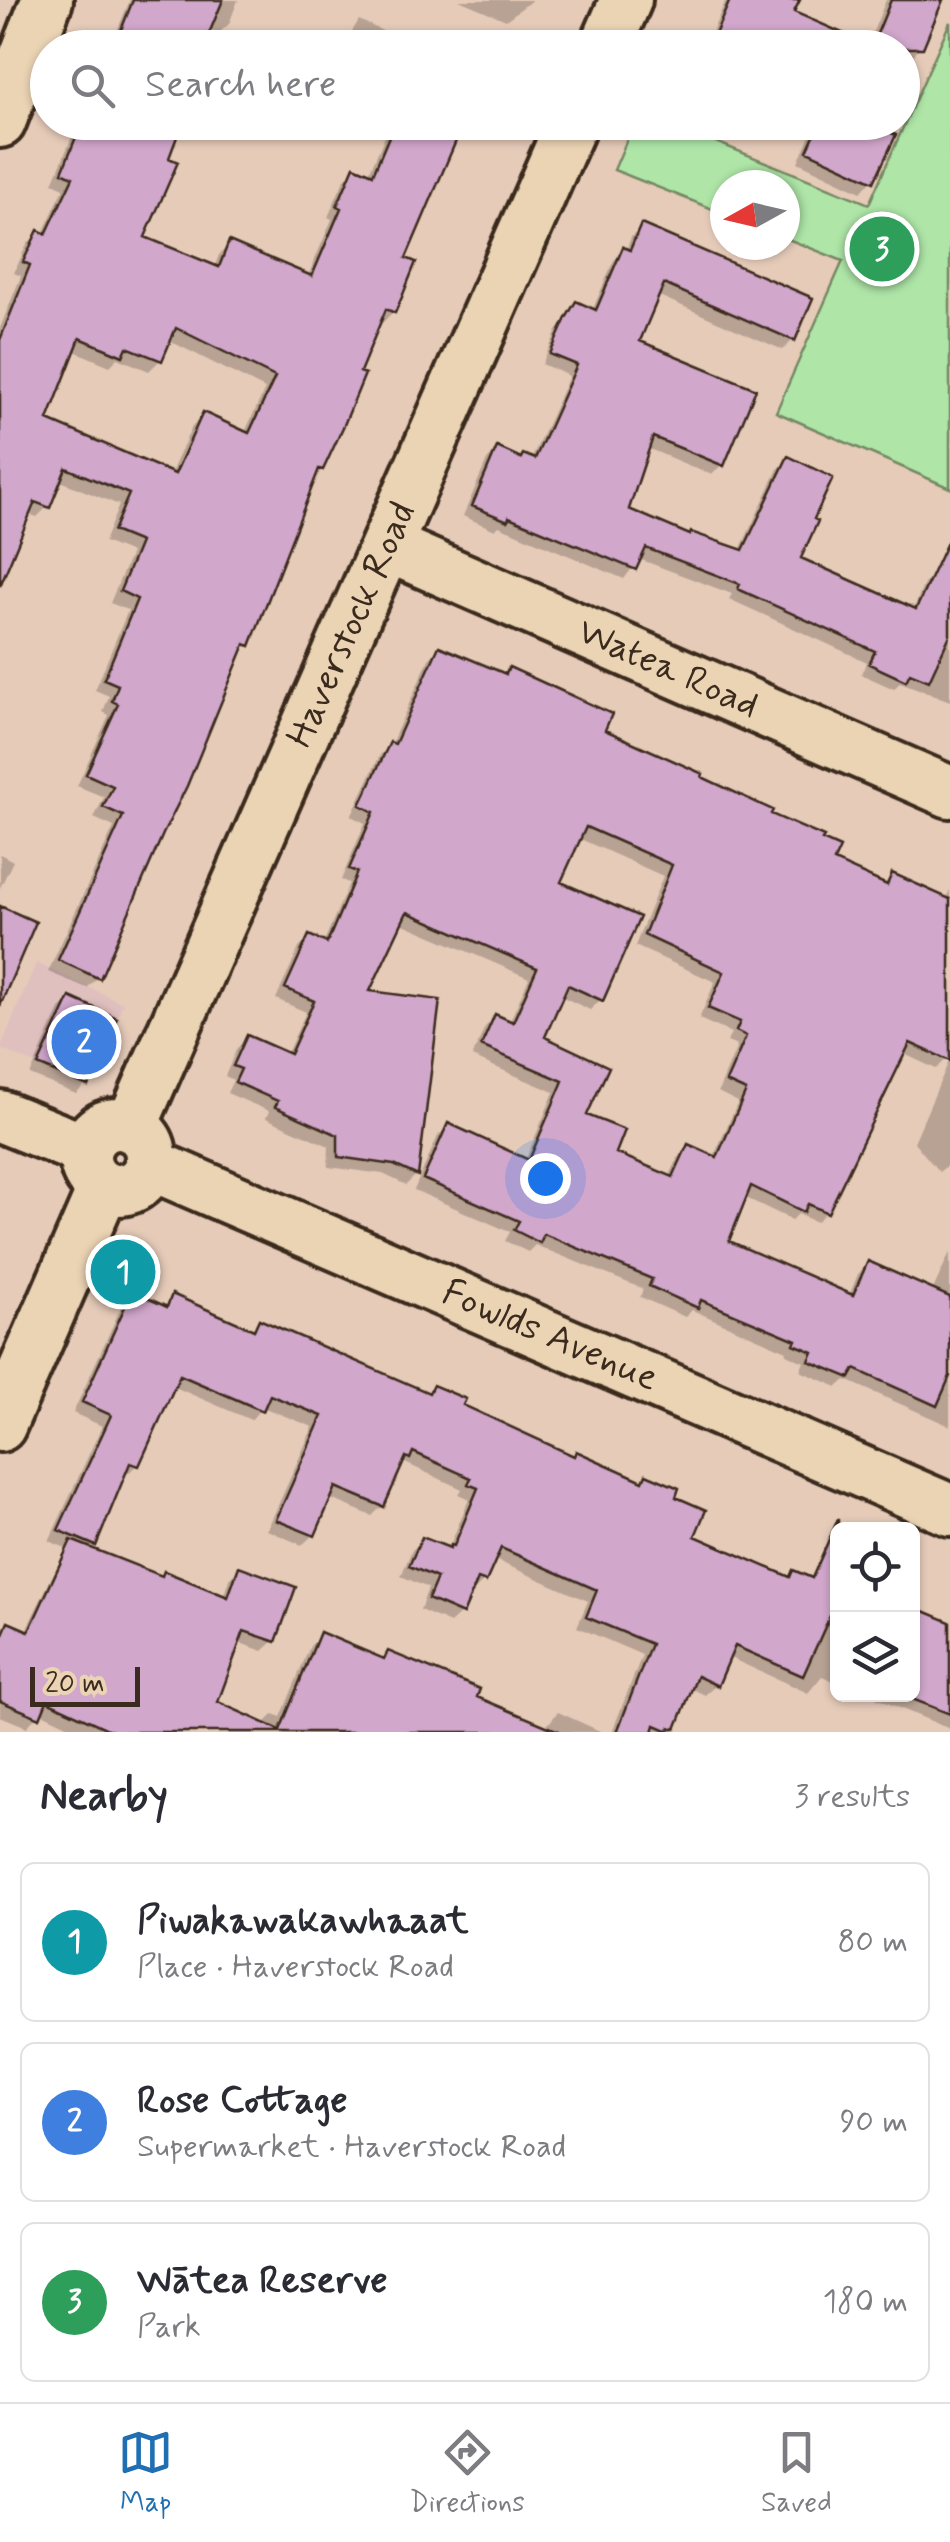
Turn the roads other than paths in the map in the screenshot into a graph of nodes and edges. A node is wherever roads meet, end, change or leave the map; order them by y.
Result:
1 (626, 0) edge
2 (27, 20) edge
3 (613, 30) edge
4 (0, 122) edge
5 (564, 140) edge
6 (387, 546) junction
7 (950, 792) edge
8 (0, 1116) edge
9 (140, 1145) junction
10 (95, 1169) junction
11 (0, 1426) edge
12 (950, 1510) edge

1 - 3 street
2 - 4 street
5 - 6 street, Haverstock Road
6 - 7 street, Watea Road
6 - 9 street, Haverstock Road
8 - 10 street
9 - 10 street
9 - 12 street, Fowlds Avenue
10 - 11 street

